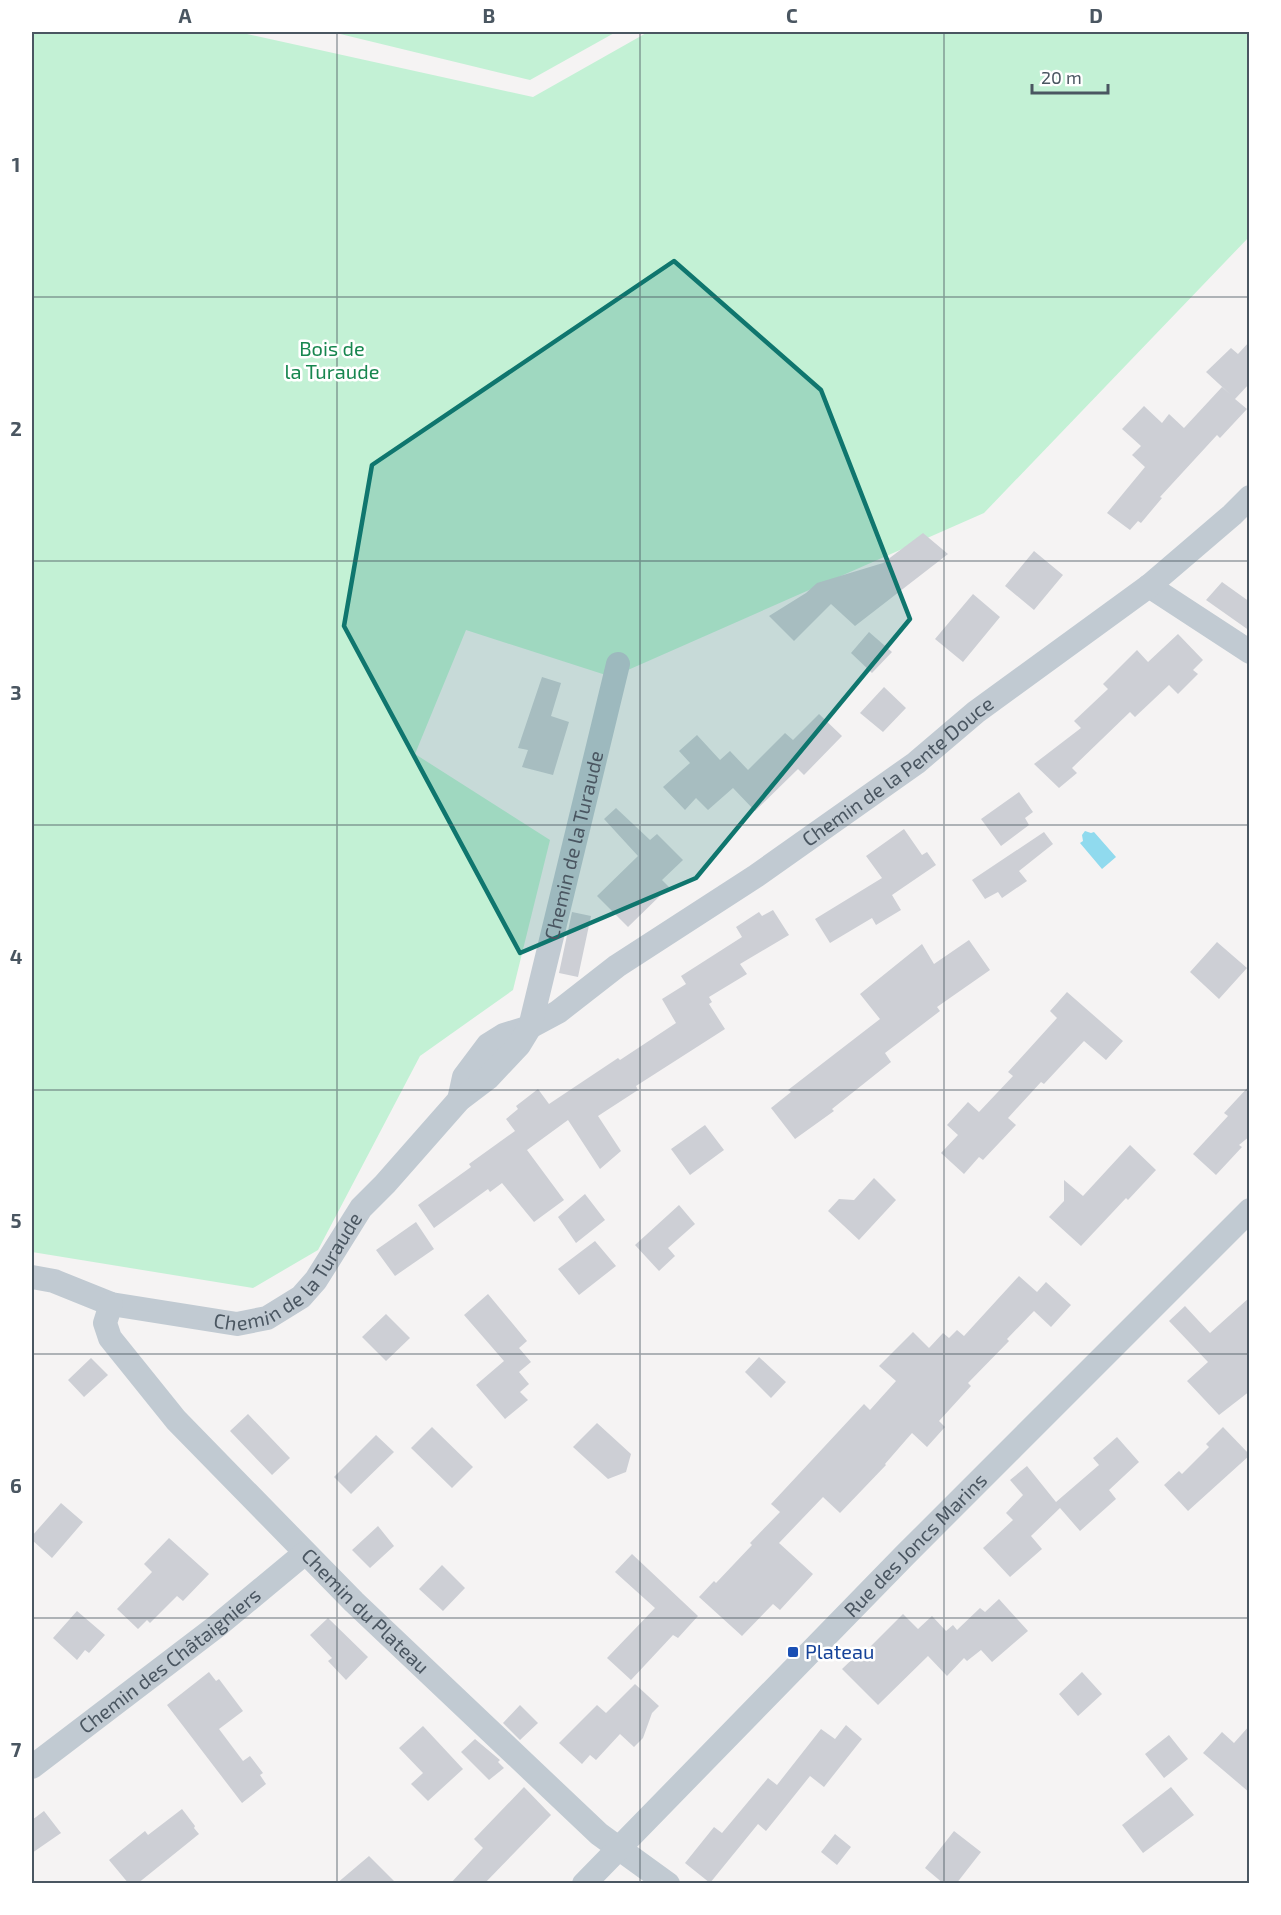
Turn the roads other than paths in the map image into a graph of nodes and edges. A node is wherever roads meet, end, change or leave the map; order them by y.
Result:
1 (1250, 497) edge
2 (1149, 586) junction
3 (1250, 652) edge
4 (618, 664) dead end
5 (530, 1027) junction
6 (1250, 1210) edge
7 (32, 1276) edge
8 (111, 1304) junction
9 (305, 1553) junction
10 (32, 1767) edge
11 (618, 1849) junction
12 (584, 1884) edge
13 (668, 1884) edge

1 - 2 street, Chemin de la Pente Douce
2 - 3 street
2 - 5 street, Chemin de la Pente Douce
4 - 5 street, Chemin de la Turaude
5 - 8 street, Chemin de la Turaude
6 - 11 street, Rue des Joncs Marins
7 - 8 street, Chemin de la Turaude
8 - 9 street, Chemin du Plateau
9 - 10 street, Chemin des Châtaigniers
9 - 11 street, Chemin du Plateau
11 - 12 street, Rue des Joncs Marins
11 - 13 street, Chemin du Plateau

